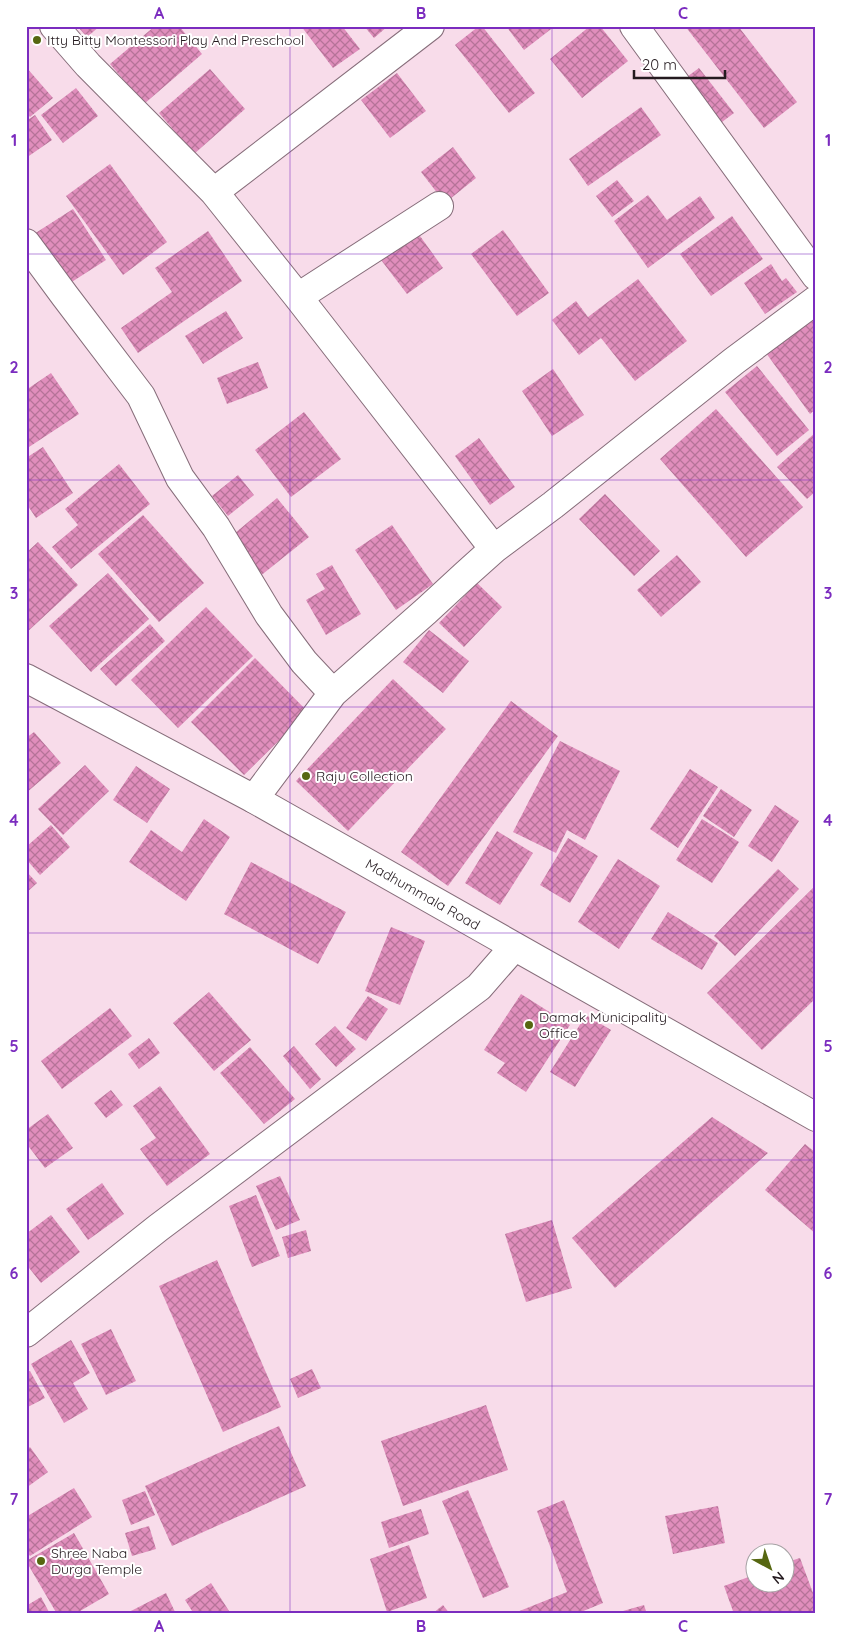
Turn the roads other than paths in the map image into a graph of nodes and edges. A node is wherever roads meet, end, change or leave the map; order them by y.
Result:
1 (54, 26) edge
2 (430, 26) edge
3 (634, 26) edge
4 (214, 192) junction
5 (439, 206) dead end
6 (26, 243) edge
7 (816, 276) edge
8 (298, 297) junction
9 (816, 300) edge
10 (494, 549) junction
11 (26, 678) edge
12 (333, 693) junction
13 (254, 799) junction
14 (514, 947) junction
15 (816, 1117) edge
16 (26, 1334) edge

1 - 4 street
2 - 4 street
3 - 7 street
4 - 8 street
5 - 8 street
6 - 12 street
8 - 10 street
9 - 10 street
10 - 12 street
11 - 13 street, Madhummala Road
12 - 13 street
13 - 14 street, Madhummala Road
14 - 15 street, Madhummala Road
14 - 16 street

